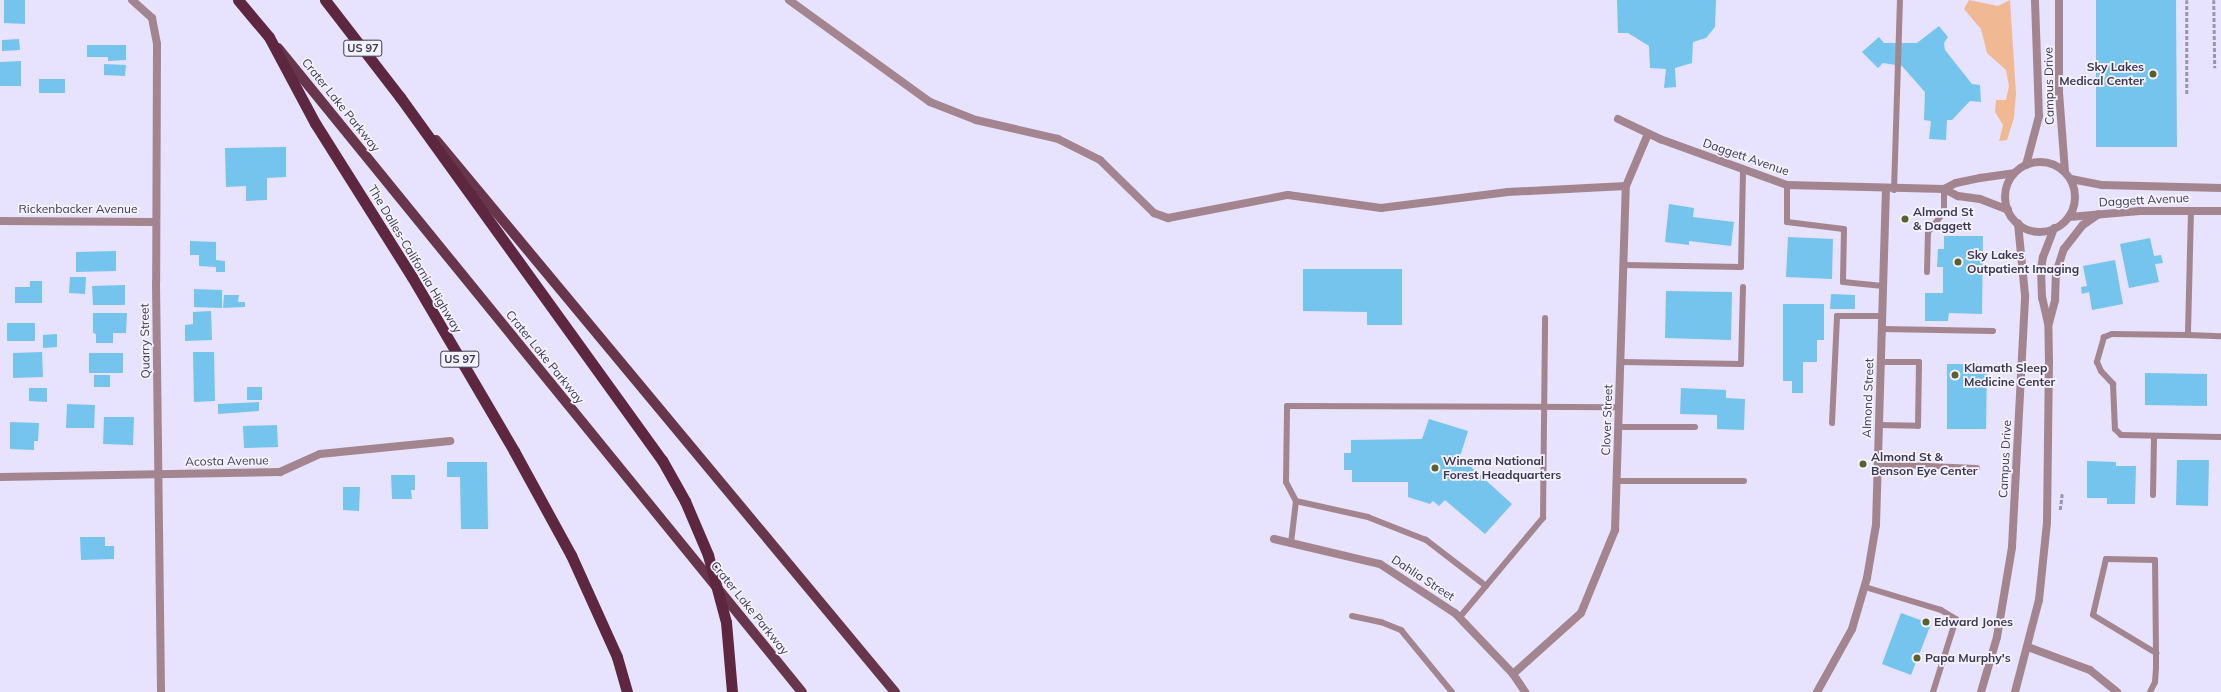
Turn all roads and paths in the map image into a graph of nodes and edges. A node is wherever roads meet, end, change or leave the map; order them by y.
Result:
1 (132, 0) edge
2 (238, 0) edge
3 (325, 0) edge
4 (789, 0) edge
5 (1900, 0) edge
6 (2035, 0) edge
7 (2059, 0) edge
8 (2187, 0) edge
9 (2214, 0) edge
10 (269, 37) junction
11 (2215, 68) dead end
12 (2187, 94) dead end
13 (400, 97) junction
14 (1618, 119) dead end
15 (1648, 134) junction
16 (2026, 165) junction
17 (1743, 171) junction
18 (2065, 172) junction
19 (2014, 173) junction
20 (2071, 179) junction
21 (1787, 185) junction
22 (1626, 186) junction
23 (2221, 188) edge
24 (1944, 189) junction
25 (1890, 190) junction
26 (2008, 210) junction
27 (2191, 210) junction
28 (2221, 211) edge
29 (2099, 214) junction
30 (2068, 217) junction
31 (0, 221) edge
32 (156, 222) junction
33 (2018, 223) junction
34 (2054, 228) junction
35 (1624, 265) junction
36 (1927, 272) dead end
37 (1883, 286) junction
38 (1743, 287) dead end
39 (1883, 316) junction
40 (1545, 318) dead end
41 (2048, 323) junction
42 (1882, 329) junction
43 (1993, 331) dead end
44 (2188, 335) junction
45 (2221, 336) edge
46 (1621, 362) junction
47 (1881, 362) junction
48 (1619, 407) junction
49 (1546, 408) junction
50 (1832, 423) dead end
51 (1879, 425) junction
52 (1618, 427) junction
53 (1695, 427) dead end
54 (2154, 436) junction
55 (2221, 437) edge
56 (450, 441) dead end
57 (1878, 464) junction
58 (1977, 468) dead end
59 (159, 475) junction
60 (0, 477) edge
61 (1617, 480) junction
62 (1744, 480) dead end
63 (2153, 495) dead end
64 (1296, 500) junction
65 (1274, 539) dead end
66 (1291, 543) junction
67 (1486, 586) junction
68 (1865, 586) junction
69 (1352, 616) dead end
70 (1460, 618) junction
71 (2028, 647) junction
72 (2156, 653) junction
73 (1513, 674) junction
74 (801, 691) edge
75 (161, 692) edge
76 (627, 692) edge
77 (732, 692) edge
78 (895, 692) edge
79 (1452, 692) edge
80 (1526, 692) edge
81 (1817, 692) edge
82 (1933, 692) edge
83 (1981, 692) edge
84 (2015, 692) edge
85 (2117, 692) edge
86 (2150, 692) edge

1 - 32 street, Quarry Street
2 - 10 highway, The Dalles-California Highway / US 97
3 - 13 highway, US 97
4 - 22 street
5 - 25 lane
6 - 16 street, Campus Drive
7 - 18 street, Campus Drive
8 - 12 path
9 - 11 path
10 - 74 main road, Crater Lake Parkway
10 - 76 highway, The Dalles-California Highway / US 97
13 - 77 highway, US 97
13 - 78 main road
14 - 15 street, Daggett Avenue
15 - 17 street, Daggett Avenue
15 - 22 street, Clover Street
16 - 18 street
16 - 19 street
17 - 21 street, Daggett Avenue
17 - 35 lane
18 - 20 street
19 - 24 street, Daggett Avenue
19 - 26 street
20 - 23 street, Daggett Avenue
20 - 30 street
21 - 25 street, Daggett Avenue
21 - 37 lane
22 - 35 street, Clover Street
24 - 25 street, Daggett Avenue
24 - 26 street, Daggett Avenue
24 - 36 lane
25 - 37 street, Almond Street
26 - 33 street
27 - 28 street, Daggett Avenue
27 - 29 street, Daggett Avenue
27 - 44 lane
29 - 30 street, Daggett Avenue
29 - 41 street
30 - 34 street
31 - 32 street, Rickenbacker Avenue
32 - 59 street, Quarry Street
33 - 34 street
33 - 83 street, Campus Drive
34 - 41 street
35 - 46 street, Clover Street
37 - 39 street, Almond Street
38 - 46 lane
39 - 42 street, Almond Street
39 - 50 lane
40 - 49 lane
41 - 71 street
42 - 43 lane
42 - 47 street, Almond Street
44 - 45 lane
44 - 54 lane
46 - 48 street, Clover Street
47 - 51 street, Almond Street
47 - 51 lane
48 - 49 lane
48 - 52 street, Clover Street
49 - 64 lane
49 - 67 lane
51 - 57 street, Almond Street
52 - 53 lane
52 - 61 street, Clover Street
54 - 55 lane
54 - 63 lane
56 - 59 street, Acosta Avenue
57 - 58 lane
57 - 68 street, Almond Street
59 - 60 street, Acosta Avenue
59 - 75 street, Quarry Street
61 - 62 lane
61 - 73 street, Clover Street
64 - 66 lane
64 - 67 lane
65 - 66 street, Dahlia Street
66 - 70 street, Dahlia Street
67 - 70 lane
68 - 81 street, Almond Street
68 - 82 lane
69 - 79 lane
70 - 73 street, Dahlia Street
71 - 84 street
71 - 85 street
72 - 72 lane
72 - 86 lane
73 - 80 street, Dahlia Street

